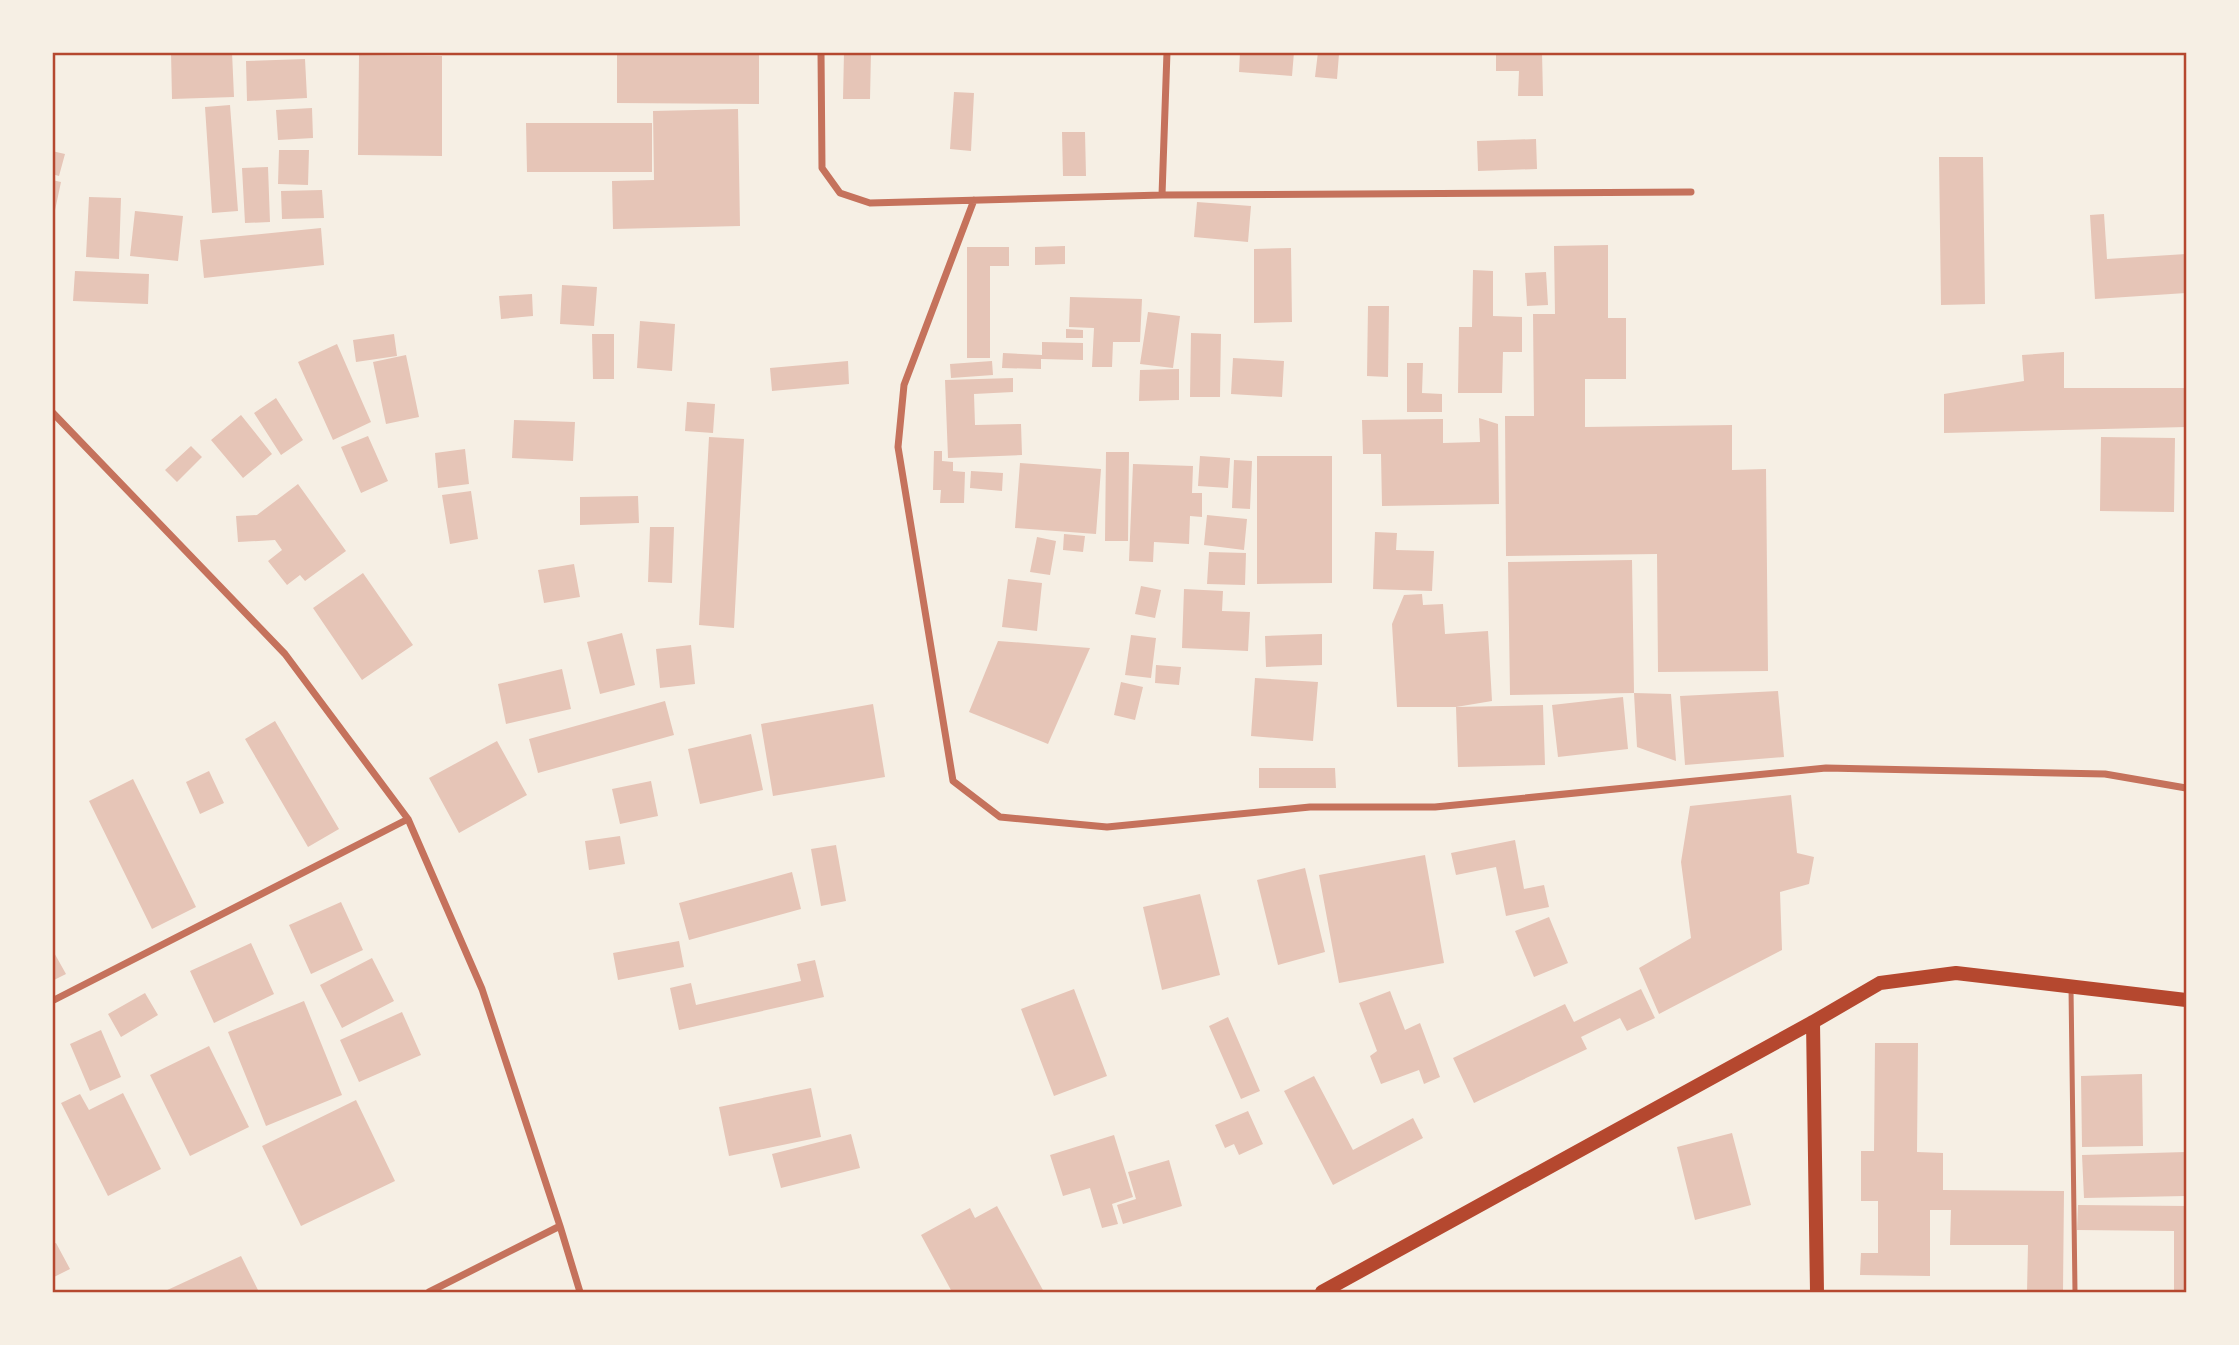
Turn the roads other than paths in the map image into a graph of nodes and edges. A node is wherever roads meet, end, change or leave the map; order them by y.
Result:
1 (821, 52) edge
2 (1167, 52) edge
3 (1690, 192) dead end
4 (1162, 195) junction
5 (974, 200) junction
6 (52, 412) edge
7 (2186, 788) edge
8 (408, 819) junction
9 (2071, 985) junction
10 (2186, 1000) edge
11 (52, 1001) edge
12 (1813, 1022) junction
13 (560, 1226) junction
14 (429, 1293) edge
15 (580, 1293) edge
16 (1322, 1293) edge
17 (1817, 1293) edge
18 (2075, 1293) edge

1 - 5 street
2 - 4 street
3 - 4 street
4 - 5 street
5 - 7 street
6 - 8 street
8 - 11 street
8 - 13 street
9 - 10 main road
9 - 12 main road
9 - 18 lane
12 - 16 main road
12 - 17 main road
13 - 14 street
13 - 15 street

